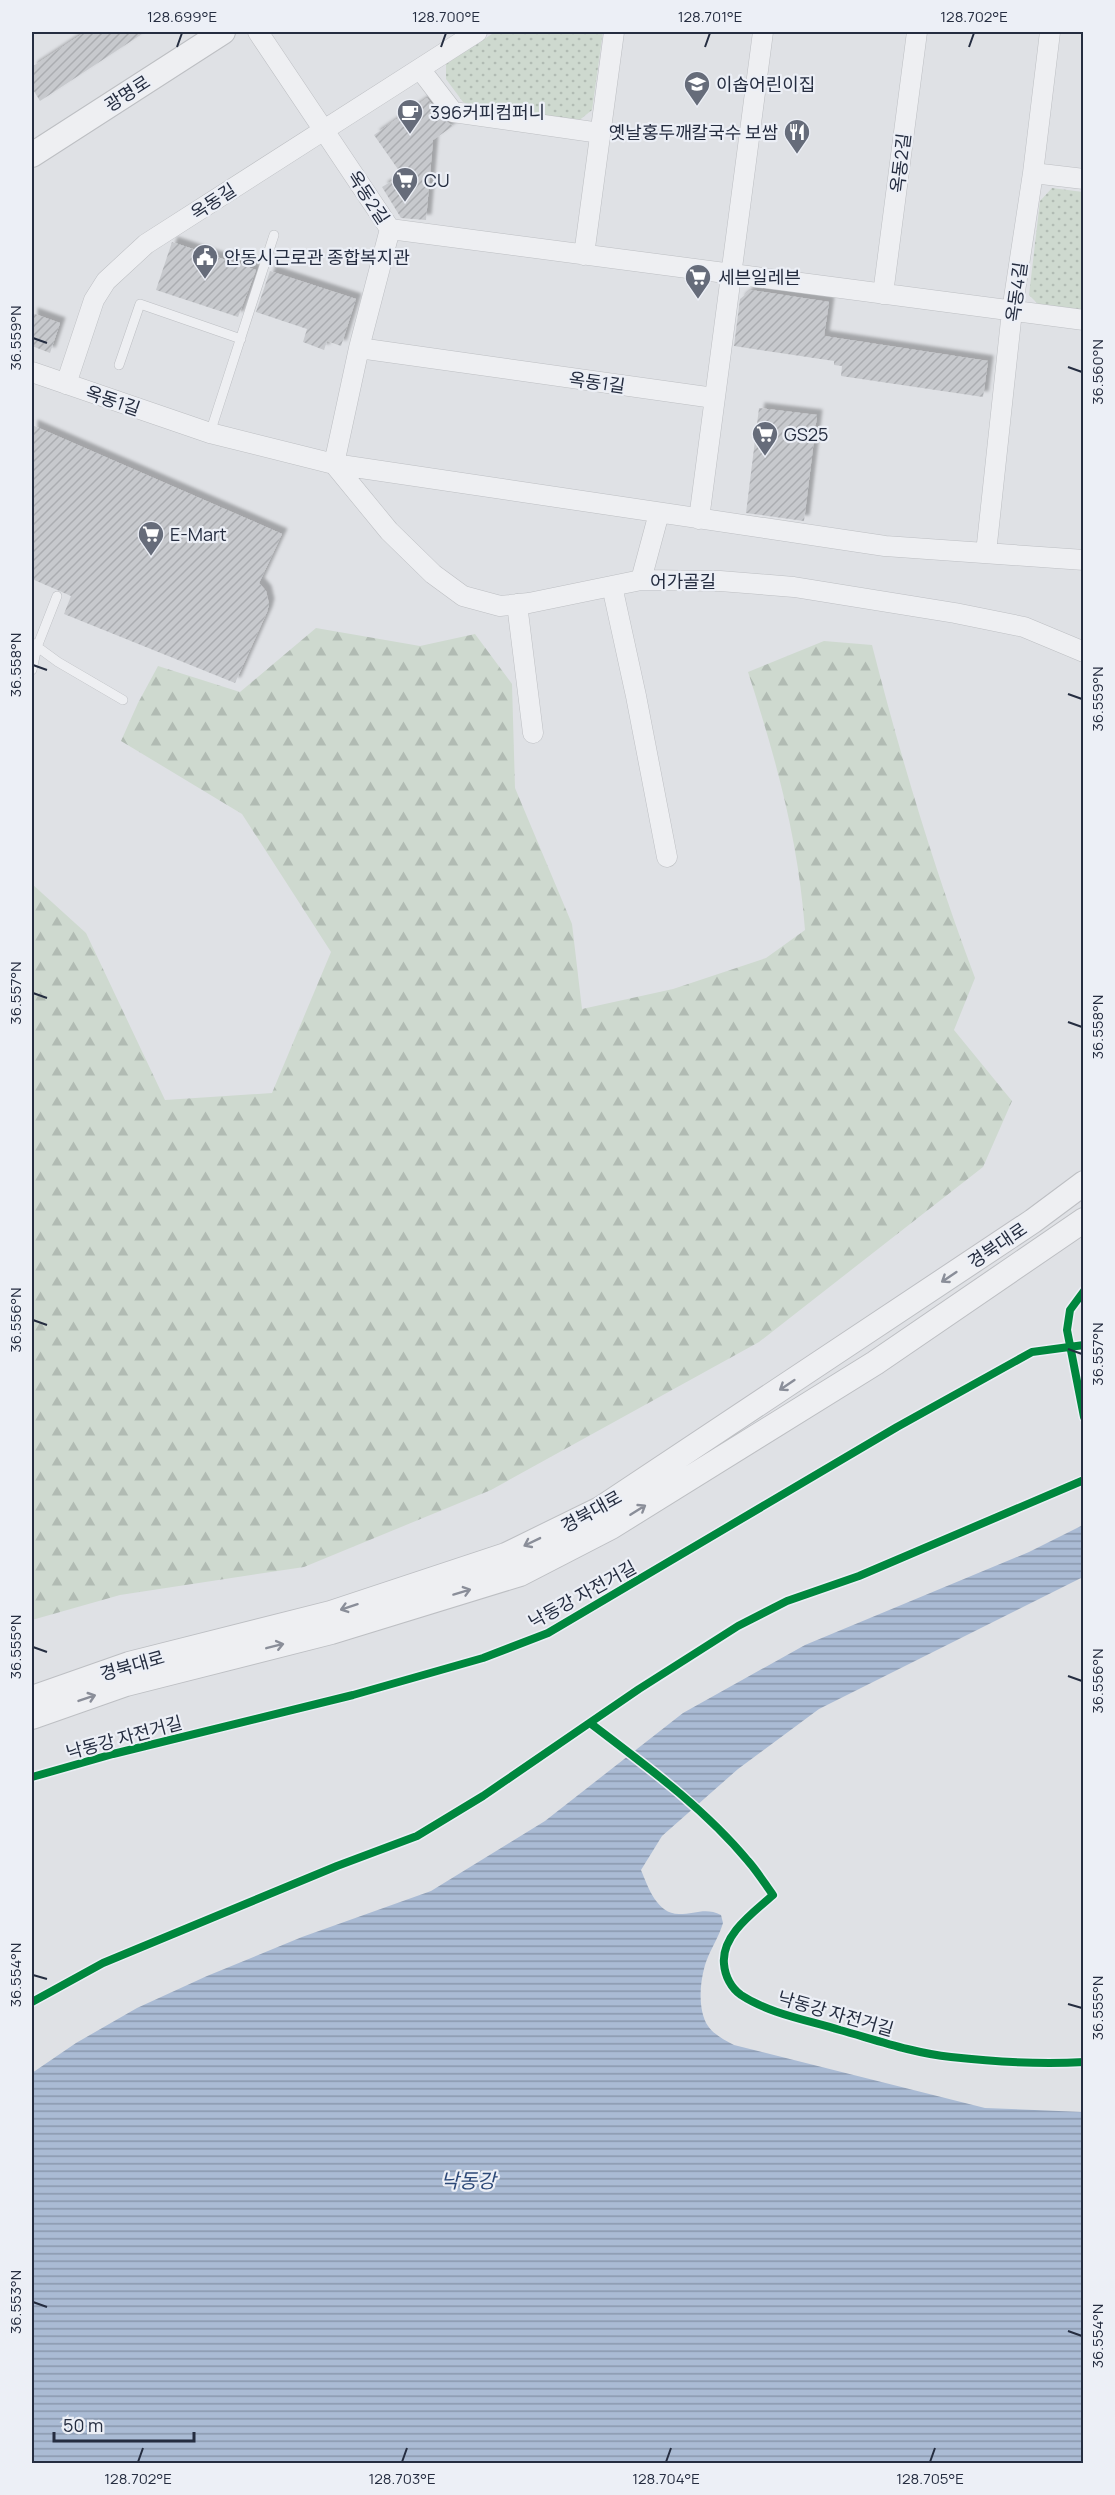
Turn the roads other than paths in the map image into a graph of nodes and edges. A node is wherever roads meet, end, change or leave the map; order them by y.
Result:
1 (223, 32) edge
2 (258, 32) edge
3 (477, 32) edge
4 (614, 32) edge
5 (763, 32) edge
6 (917, 32) edge
7 (1050, 32) edge
8 (420, 69) junction
9 (324, 130) junction
10 (600, 133) junction
11 (32, 155) edge
12 (1033, 173) junction
13 (1083, 179) edge
14 (390, 229) junction
15 (274, 235) dead end
16 (584, 255) junction
17 (731, 274) junction
18 (883, 294) junction
19 (1012, 311) junction
20 (1083, 320) edge
21 (241, 339) junction
22 (359, 348) junction
23 (119, 365) dead end
24 (32, 372) edge
25 (66, 384) junction
26 (714, 398) junction
27 (210, 433) junction
28 (334, 464) junction
29 (659, 513) junction
30 (699, 519) junction
31 (986, 553) junction
32 (1083, 560) edge
33 (641, 580) junction
34 (612, 586) junction
35 (57, 596) dead end
36 (517, 604) junction
37 (34, 645) edge
38 (1083, 652) edge
39 (32, 670) edge
40 (123, 699) dead end
41 (533, 733) dead end
42 (667, 857) dead end
43 (1083, 1183) edge
44 (1083, 1220) edge
45 (32, 1698) edge
46 (32, 1717) edge

1 - 11 street, 광명로
2 - 9 street, 옥동2길
3 - 8 street, 옥동길
4 - 10 street
5 - 17 street
6 - 18 street, 옥동2길
7 - 12 street, 옥동4길
8 - 9 street, 옥동길
8 - 10 street
9 - 14 street, 옥동2길
9 - 25 street, 옥동길
10 - 16 street
12 - 13 street
12 - 19 street, 옥동4길
14 - 16 street, 옥동2길
14 - 22 street
15 - 21 lane
16 - 17 street, 옥동2길
17 - 18 street, 옥동2길
17 - 26 street
18 - 19 street, 옥동2길
19 - 20 street, 옥동2길
19 - 31 street, 옥동4길
21 - 23 lane
21 - 27 lane
22 - 26 street, 옥동1길
22 - 28 street
24 - 25 street, 옥동1길
25 - 27 street, 옥동1길
26 - 30 street
27 - 28 street, 옥동1길
28 - 29 street, 옥동1길
28 - 36 street, 어가골길
29 - 30 street, 옥동1길
29 - 33 street
30 - 31 street, 옥동1길
31 - 32 street, 옥동1길
33 - 34 street, 어가골길
33 - 38 street, 어가골길
34 - 36 street, 어가골길
34 - 42 street
35 - 37 lane
36 - 41 street
37 - 39 lane
37 - 40 lane
43 -> 45 street, 경북대로
46 -> 44 street, 경북대로

